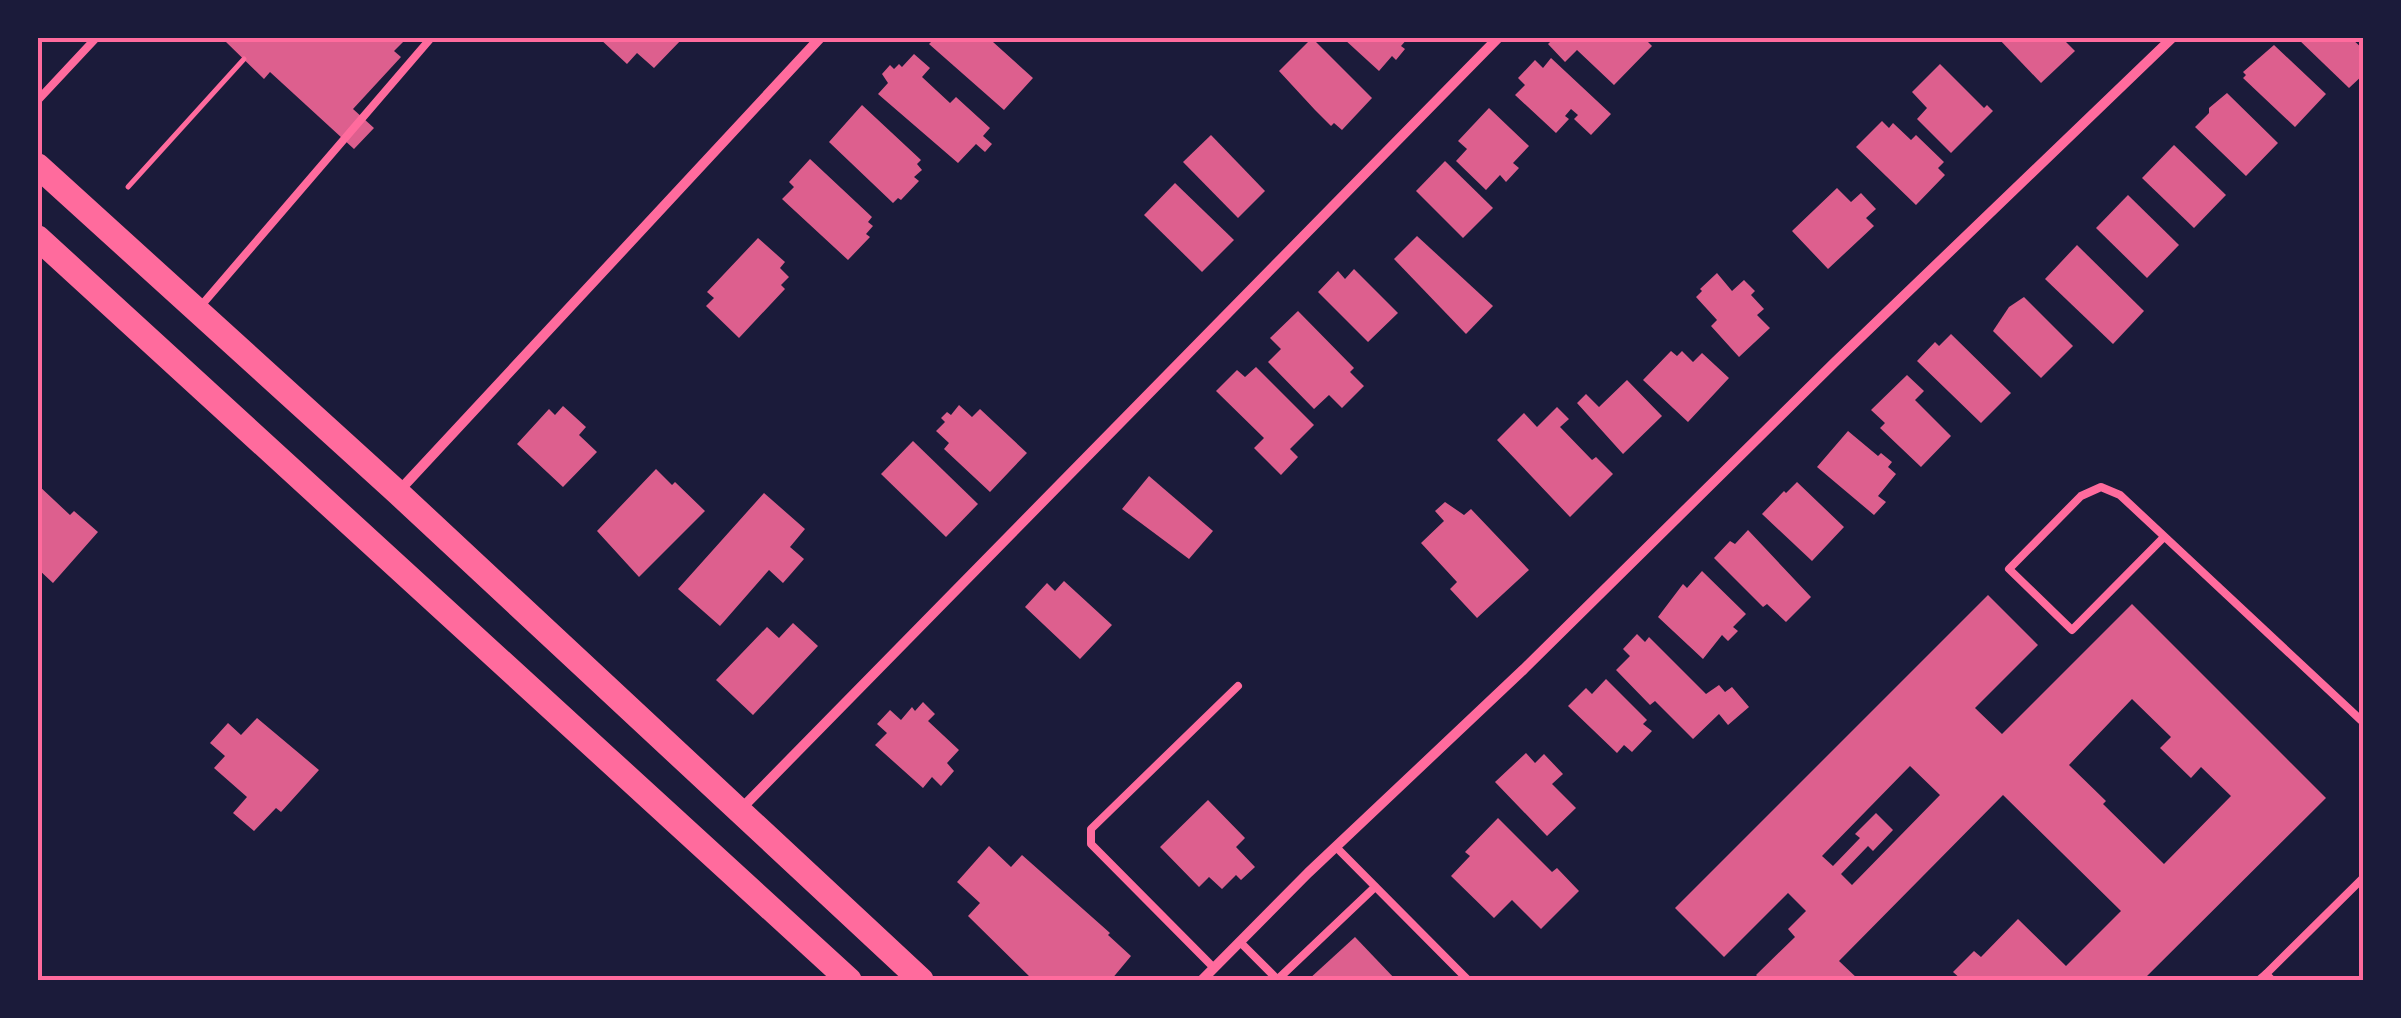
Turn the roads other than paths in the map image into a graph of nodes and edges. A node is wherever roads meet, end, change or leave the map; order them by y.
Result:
1 (96, 38) edge
2 (430, 38) edge
3 (820, 38) edge
4 (1498, 38) edge
5 (2172, 38) edge
6 (38, 100) edge
7 (38, 166) edge
8 (38, 238) edge
9 (197, 310) junction
10 (397, 492) junction
11 (2164, 537) junction
12 (1238, 686) dead end
13 (2364, 723) edge
14 (740, 811) junction
15 (1336, 847) junction
16 (2364, 877) edge
17 (1375, 887) junction
18 (1240, 942) junction
19 (1214, 968) junction
20 (2266, 978) edge
21 (849, 980) edge
22 (921, 980) edge
23 (1202, 980) edge
24 (1278, 980) edge
25 (1468, 980) edge

1 - 6 lane
2 - 9 lane
3 - 10 street
4 - 14 street
5 - 15 street
7 - 9 main road
8 - 21 main road
9 - 10 main road
10 - 14 main road
11 - 11 lane
11 - 13 lane
12 - 19 lane
14 - 22 main road
15 - 17 lane
15 - 18 street
16 - 20 lane
17 - 24 lane
17 - 25 lane
18 - 19 street
18 - 24 lane
19 - 23 street

